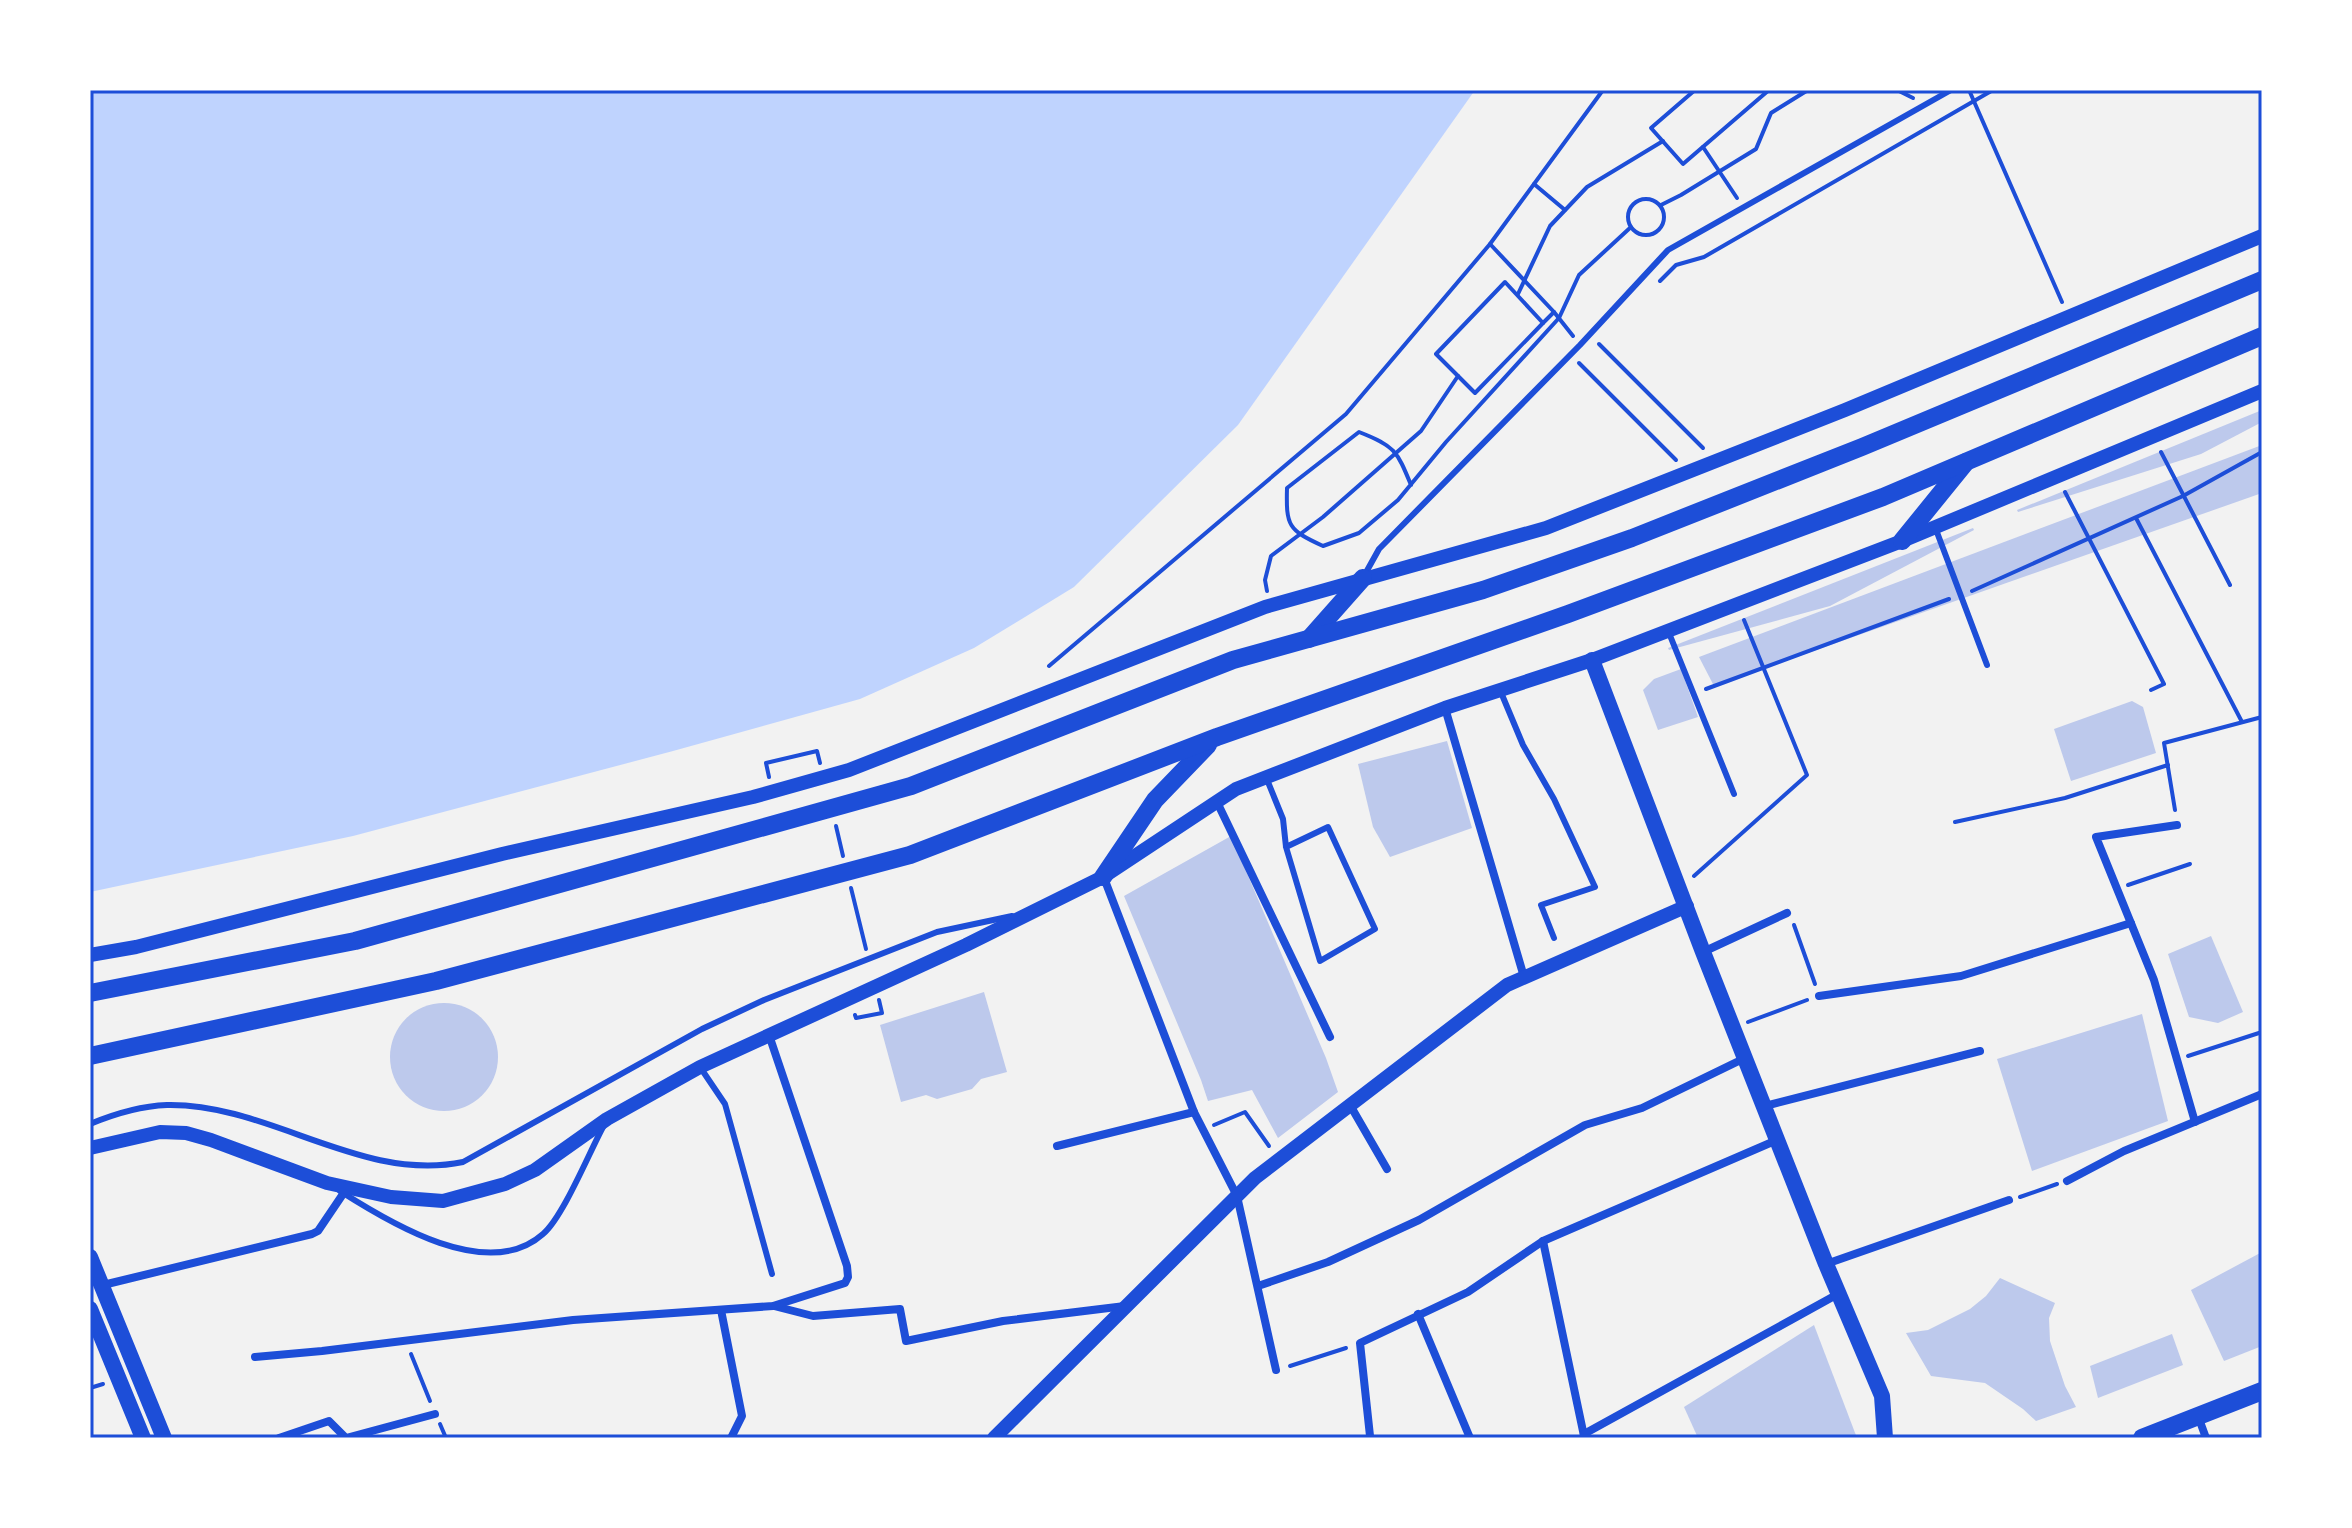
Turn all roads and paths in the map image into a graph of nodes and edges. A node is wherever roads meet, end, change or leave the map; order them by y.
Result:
1 (1603, 90) edge
2 (1695, 90) edge
3 (1769, 90) edge
4 (1808, 90) edge
5 (1951, 90) edge
6 (1969, 90) edge
7 (1993, 90) edge
8 (1974, 102) junction
9 (1663, 141) junction
10 (1703, 147) junction
11 (1720, 172) junction
12 (1534, 184) junction
13 (1661, 205) junction
14 (1743, 208) junction
15 (1565, 210) junction
16 (1631, 227) junction
17 (1755, 227) junction
18 (2262, 236) edge
19 (1490, 244) junction
20 (2262, 280) edge
21 (1524, 281) junction
22 (1654, 287) dead end
23 (1517, 294) junction
24 (2063, 304) dead end
25 (1554, 312) junction
26 (1559, 318) junction
27 (1543, 323) junction
28 (2262, 336) edge
29 (1580, 345) junction
30 (1458, 376) junction
31 (2262, 391) edge
32 (2153, 436) junction
33 (1397, 452) junction
34 (1708, 452) dead end
35 (2262, 452) edge
36 (1967, 461) junction
37 (1679, 463) dead end
38 (2057, 477) junction
39 (1411, 485) junction
40 (2183, 496) junction
41 (2136, 518) junction
42 (1935, 527) junction
43 (1299, 535) junction
44 (2089, 539) junction
45 (1902, 541) junction
46 (1363, 578) junction
47 (2230, 585) dead end
48 (1961, 595) junction
49 (1737, 603) junction
50 (1269, 606) junction
51 (1668, 629) junction
52 (1309, 639) junction
53 (1592, 660) junction
54 (1987, 665) dead end
55 (1049, 666) dead end
56 (1764, 668) junction
57 (1500, 690) junction
58 (2151, 690) dead end
59 (1694, 694) junction
60 (1445, 708) junction
61 (2262, 717) edge
62 (2242, 722) junction
63 (1217, 737) junction
64 (817, 751) dead end
65 (766, 763) dead end
66 (2168, 765) junction
67 (1266, 777) junction
68 (1734, 794) dead end
69 (1217, 802) junction
70 (1955, 822) dead end
71 (2177, 825) joint
72 (1286, 847) junction
73 (2190, 864) dead end
74 (1103, 877) junction
75 (1681, 888) junction
76 (2117, 888) junction
77 (1687, 906) junction
78 (1034, 911) junction
79 (1787, 913) joint
80 (2131, 923) junction
81 (1554, 938) dead end
82 (1703, 952) junction
83 (90, 955) edge
84 (1524, 977) junction
85 (90, 993) edge
86 (1819, 996) junction
87 (882, 1013) dead end
88 (856, 1018) dead end
89 (1733, 1027) junction
90 (2262, 1032) edge
91 (769, 1034) junction
92 (1330, 1037) dead end
93 (116, 1051) junction
94 (1980, 1051) dead end
95 (90, 1056) edge
96 (1746, 1057) junction
97 (2177, 1059) junction
98 (700, 1067) junction
99 (90, 1068) edge
100 (2262, 1094) edge
101 (1350, 1105) junction
102 (1765, 1106) junction
103 (1194, 1112) junction
104 (607, 1119) junction
105 (2195, 1122) junction
106 (90, 1124) edge
107 (1205, 1129) junction
108 (1778, 1140) junction
109 (1057, 1146) dead end
110 (90, 1148) edge
111 (1279, 1160) junction
112 (1387, 1169) dead end
113 (2067, 1181) joint
114 (327, 1183) junction
115 (343, 1194) junction
116 (1237, 1196) junction
117 (2009, 1200) joint
118 (1543, 1241) junction
119 (90, 1257) edge
120 (1826, 1264) junction
121 (772, 1274) dead end
122 (103, 1285) junction
123 (1258, 1286) junction
124 (1838, 1294) junction
125 (773, 1306) junction
126 (1127, 1306) junction
127 (90, 1309) edge
128 (721, 1310) junction
129 (1418, 1314) junction
130 (406, 1340) junction
131 (1360, 1343) junction
132 (255, 1357) dead end
133 (1276, 1370) joint
134 (2262, 1391) edge
135 (435, 1414) junction
136 (2198, 1416) junction
137 (1584, 1436) edge
138 (1367, 1437) edge
139 (143, 1438) edge
140 (164, 1438) edge
141 (279, 1438) edge
142 (446, 1438) edge
143 (731, 1438) edge
144 (994, 1438) edge
145 (1470, 1438) edge
146 (1885, 1438) edge
147 (2142, 1438) edge
148 (2206, 1438) edge

1 - 12 path
2 - 9 path
3 - 10 path
4 - 11 path
5 - 14 lane
6 - 8 path
7 - 8 path
8 - 17 path
8 - 24 path
9 - 10 path
9 - 15 path
10 - 11 path
11 - 13 path
11 - 14 path
12 - 15 path
12 - 19 path
13 - 16 path
13 - 16 path
14 - 17 path
14 - 29 lane
15 - 21 path
16 - 26 path
17 - 22 path
18 - 46 street
19 - 21 path
19 - 55 path
20 - 52 main road
21 - 23 path
21 - 25 path
23 - 27 path
23 - 30 path
25 - 26 path
25 - 27 path
26 - 29 path
26 - 39 path
27 - 30 path
28 - 36 main road
29 - 46 lane
30 - 33 path
31 - 32 street
32 - 38 street
32 - 40 path
33 - 39 path
33 - 43 path
33 - 43 path
34 - 37 path
35 - 40 path
36 - 45 main road
36 - 63 main road
38 - 42 street
38 - 44 path
39 - 43 path
40 - 41 path
40 - 47 path
41 - 44 path
41 - 62 path
42 - 45 street
42 - 48 lane
43 - 50 path
44 - 48 path
44 - 58 path
45 - 49 street
46 - 50 street
46 - 52 main road
48 - 54 lane
48 - 56 path
49 - 51 street
49 - 56 path
50 - 83 street
51 - 53 street
51 - 59 lane
52 - 85 main road
53 - 57 street
53 - 75 main road
56 - 59 path
56 - 75 path
57 - 60 street
57 - 81 lane
59 - 68 lane
60 - 67 street
60 - 84 street
61 - 62 path
62 - 66 path
63 - 74 main road
63 - 93 main road
64 - 65 path
66 - 70 path
66 - 71 path
67 - 69 street
67 - 72 lane
69 - 74 street
69 - 92 street
71 - 76 street
72 - 72 lane
73 - 76 path
74 - 78 street
74 - 103 street
75 - 77 main road
76 - 80 street
77 - 82 main road
77 - 84 street
78 - 91 street
78 - 106 lane
79 - 82 street
79 - 86 path
80 - 86 street
80 - 97 street
82 - 89 main road
84 - 101 street
86 - 89 path
87 - 88 path
89 - 96 main road
90 - 97 path
91 - 98 street
91 - 125 street
93 - 95 main road
93 - 99 main road
94 - 102 street
96 - 102 main road
96 - 123 street
97 - 105 street
98 - 104 street
98 - 121 lane
100 - 105 street
101 - 111 street
101 - 112 street
102 - 108 main road
103 - 107 street
103 - 109 street
104 - 114 street
104 - 115 lane
105 - 113 street
107 - 111 path
107 - 116 street
108 - 118 street
108 - 120 main road
110 - 114 street
111 - 116 street
113 - 117 path
114 - 115 lane
115 - 122 street
116 - 123 street
116 - 126 street
117 - 120 street
118 - 129 street
118 - 137 street
119 - 122 main road
120 - 124 main road
122 - 140 main road
123 - 133 street
124 - 137 street
124 - 146 main road
125 - 126 street
125 - 128 street
126 - 144 street
127 - 139 main road
128 - 130 street
128 - 143 street
129 - 131 street
129 - 145 street
130 - 132 street
130 - 135 path
131 - 133 path
131 - 138 street
134 - 136 main road
135 - 141 street
135 - 142 path
136 - 147 main road
136 - 148 street

